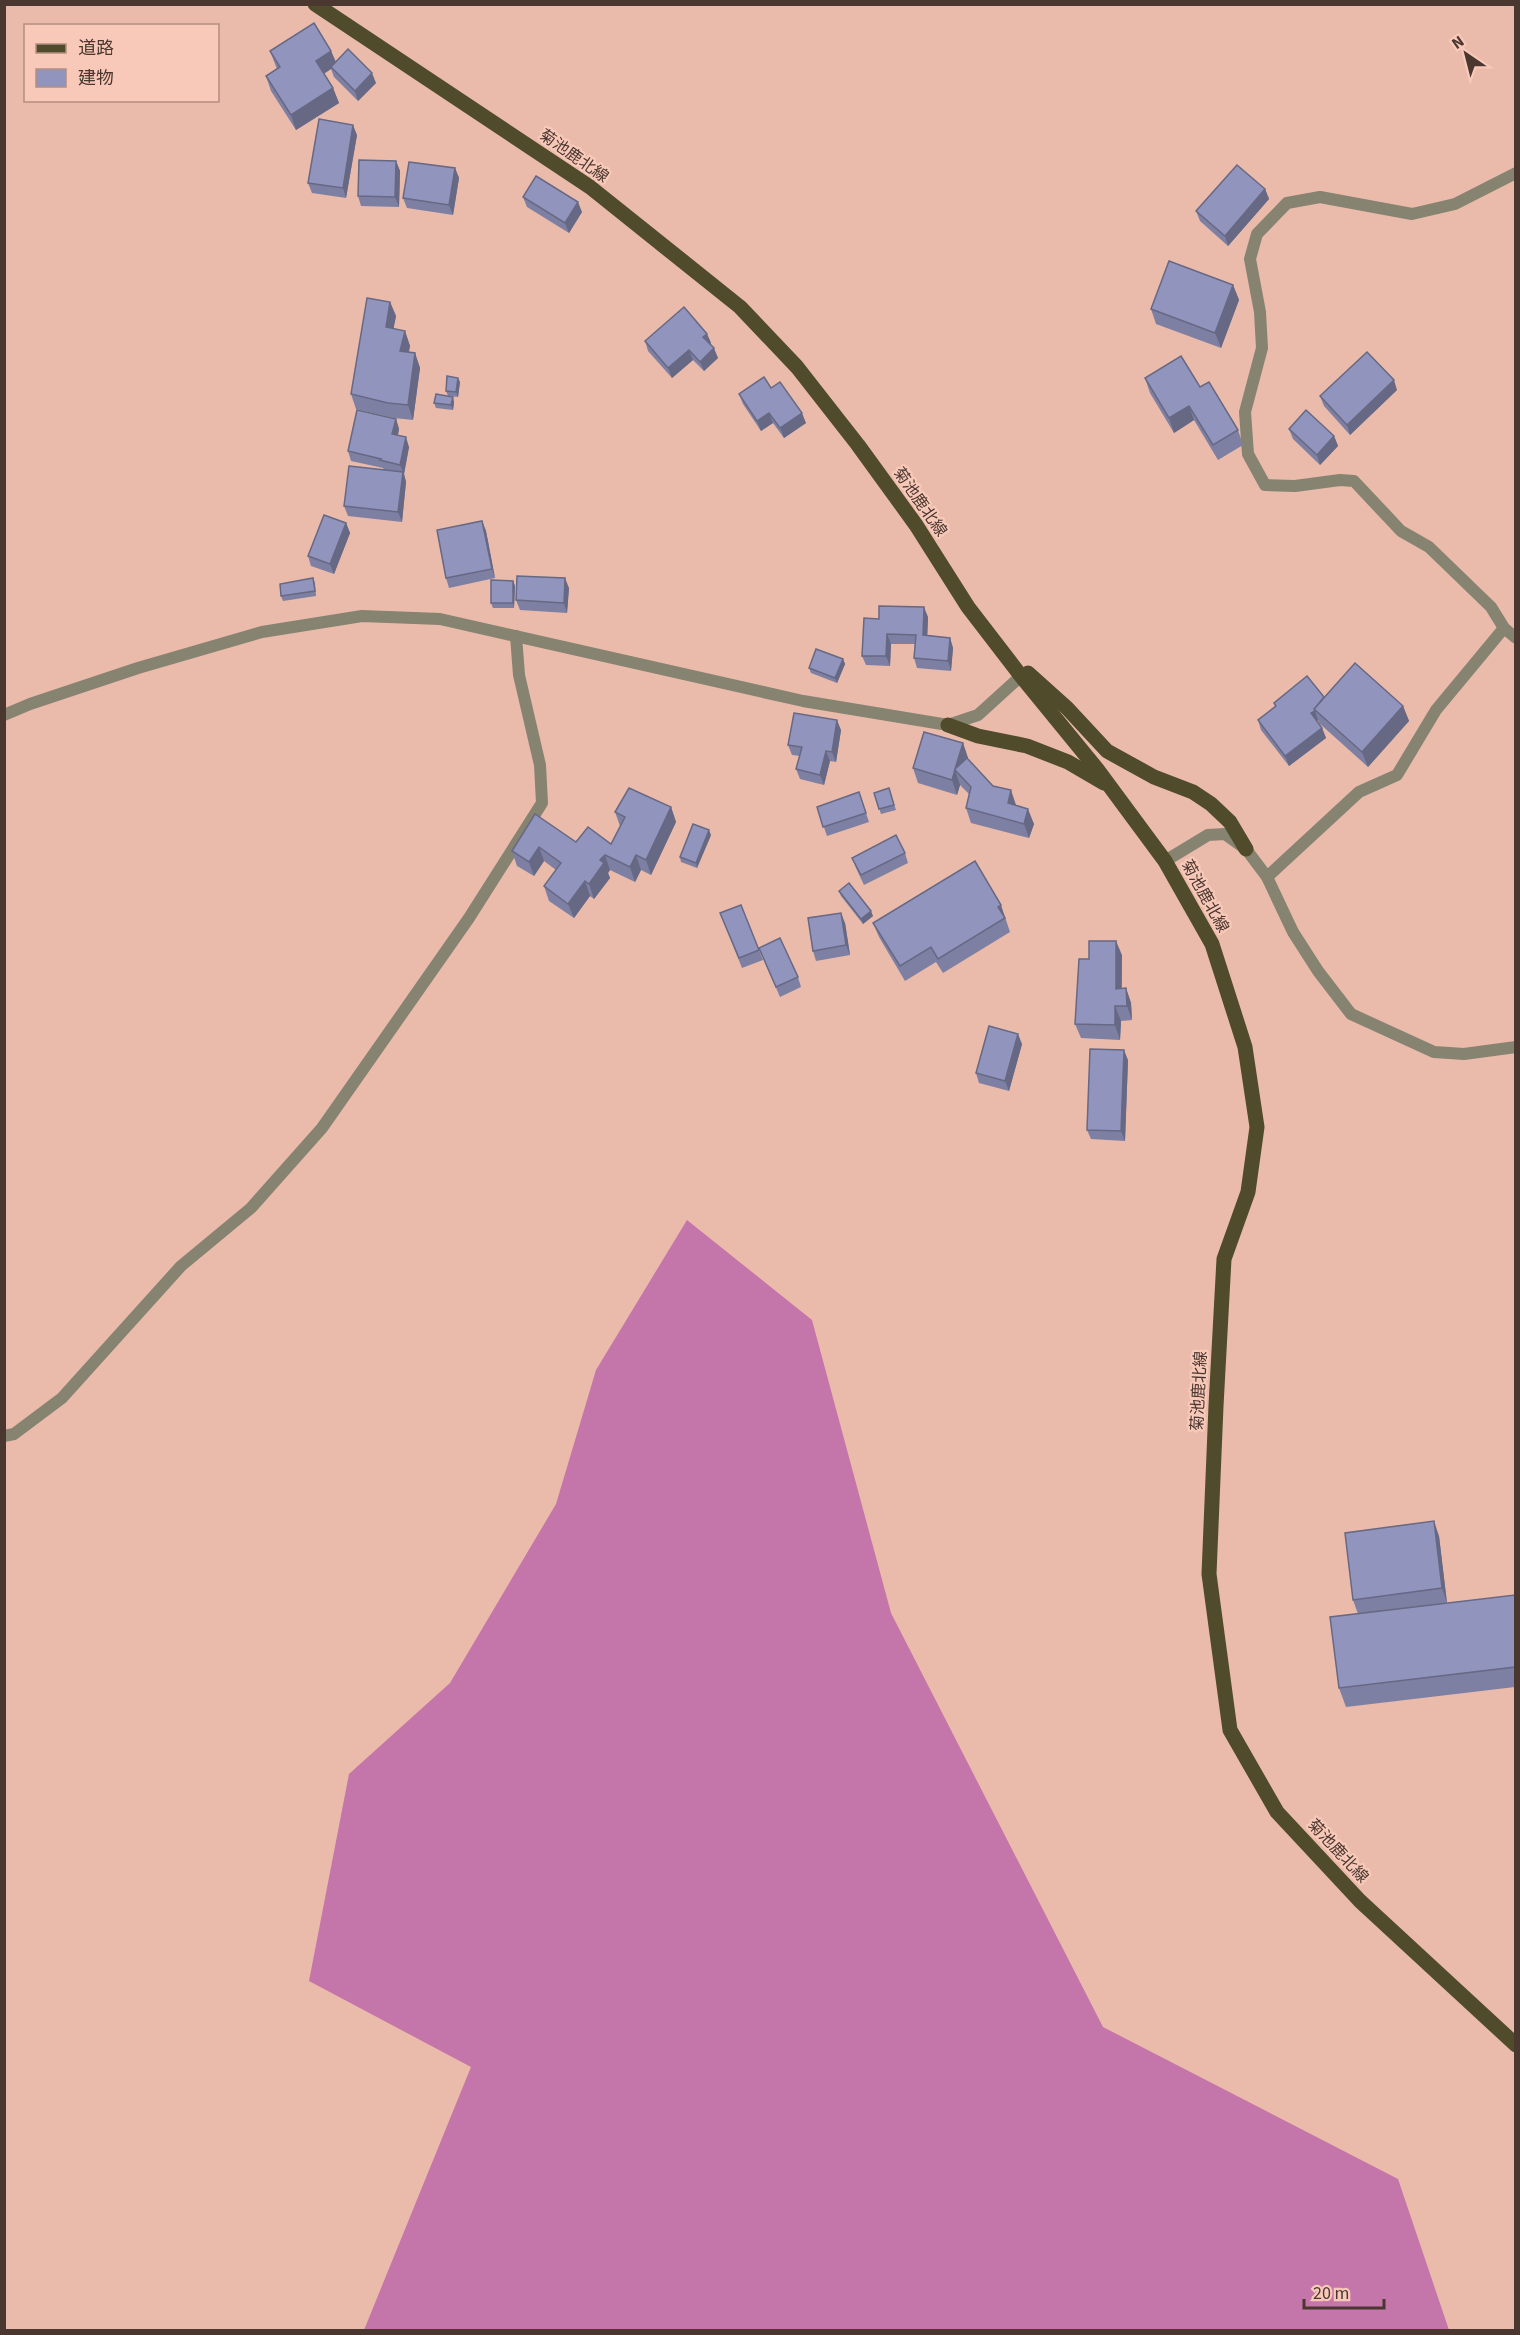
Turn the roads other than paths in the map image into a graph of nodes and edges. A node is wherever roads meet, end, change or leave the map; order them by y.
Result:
1 (315, 4) edge
2 (1515, 173) edge
3 (1503, 628) junction
4 (516, 636) junction
5 (1515, 638) edge
6 (1001, 650) junction
7 (1021, 676) junction
8 (4, 716) edge
9 (948, 725) junction
10 (1110, 786) junction
11 (1246, 849) junction
12 (1165, 861) junction
13 (1267, 877) junction
14 (1515, 1047) edge
15 (4, 1436) edge
16 (1515, 2045) edge

1 - 6 main road, 菊池鹿北線
2 - 3 street
3 - 5 street
3 - 13 street
4 - 8 street
4 - 9 street
4 - 15 street
6 - 7 main road, 菊池鹿北線
6 - 11 main road
7 - 9 street
7 - 10 main road, 菊池鹿北線
9 - 10 main road
10 - 12 main road, 菊池鹿北線
11 - 12 street
11 - 13 street
12 - 16 main road, 菊池鹿北線
13 - 14 street

